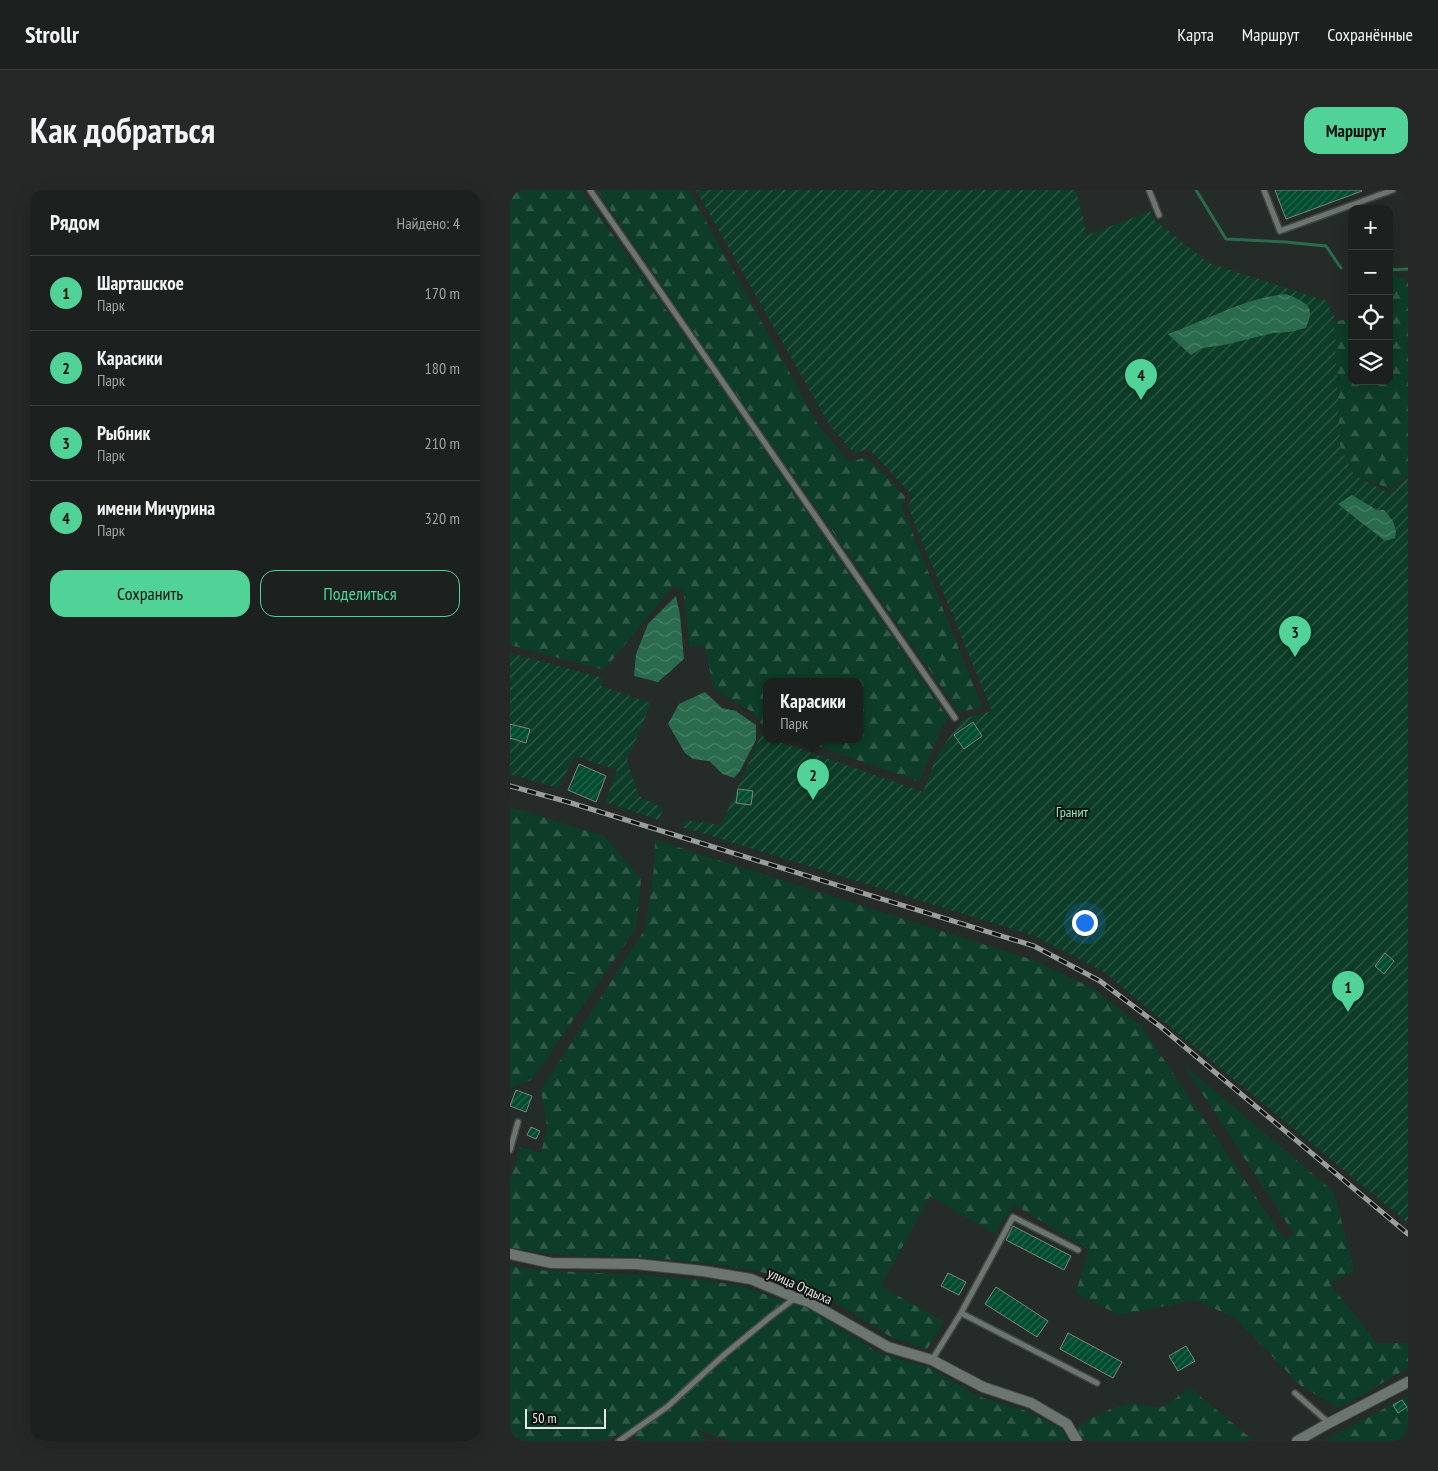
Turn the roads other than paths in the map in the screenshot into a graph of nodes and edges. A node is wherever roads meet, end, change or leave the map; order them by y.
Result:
1 (590, 190) edge
2 (1149, 190) edge
3 (1264, 190) edge
4 (1393, 190) edge
5 (1159, 215) dead end
6 (955, 718) dead end
7 (518, 1122) dead end
8 (510, 1150) edge
9 (1078, 1250) dead end
10 (510, 1254) edge
11 (796, 1298) junction
12 (961, 1313) junction
13 (932, 1360) junction
14 (1408, 1382) edge
15 (1097, 1383) dead end
16 (1295, 1393) dead end
17 (1329, 1423) junction
18 (619, 1441) edge
19 (1077, 1441) edge
20 (1297, 1441) edge

1 - 6 lane
2 - 5 lane
3 - 4 lane
7 - 8 lane
9 - 12 lane
10 - 11 street, улица Отдыха
11 - 13 street, улица Отдыха
11 - 18 lane
12 - 13 lane
12 - 15 lane
13 - 19 street, улица Отдыха
14 - 17 street
16 - 17 lane
17 - 20 street

